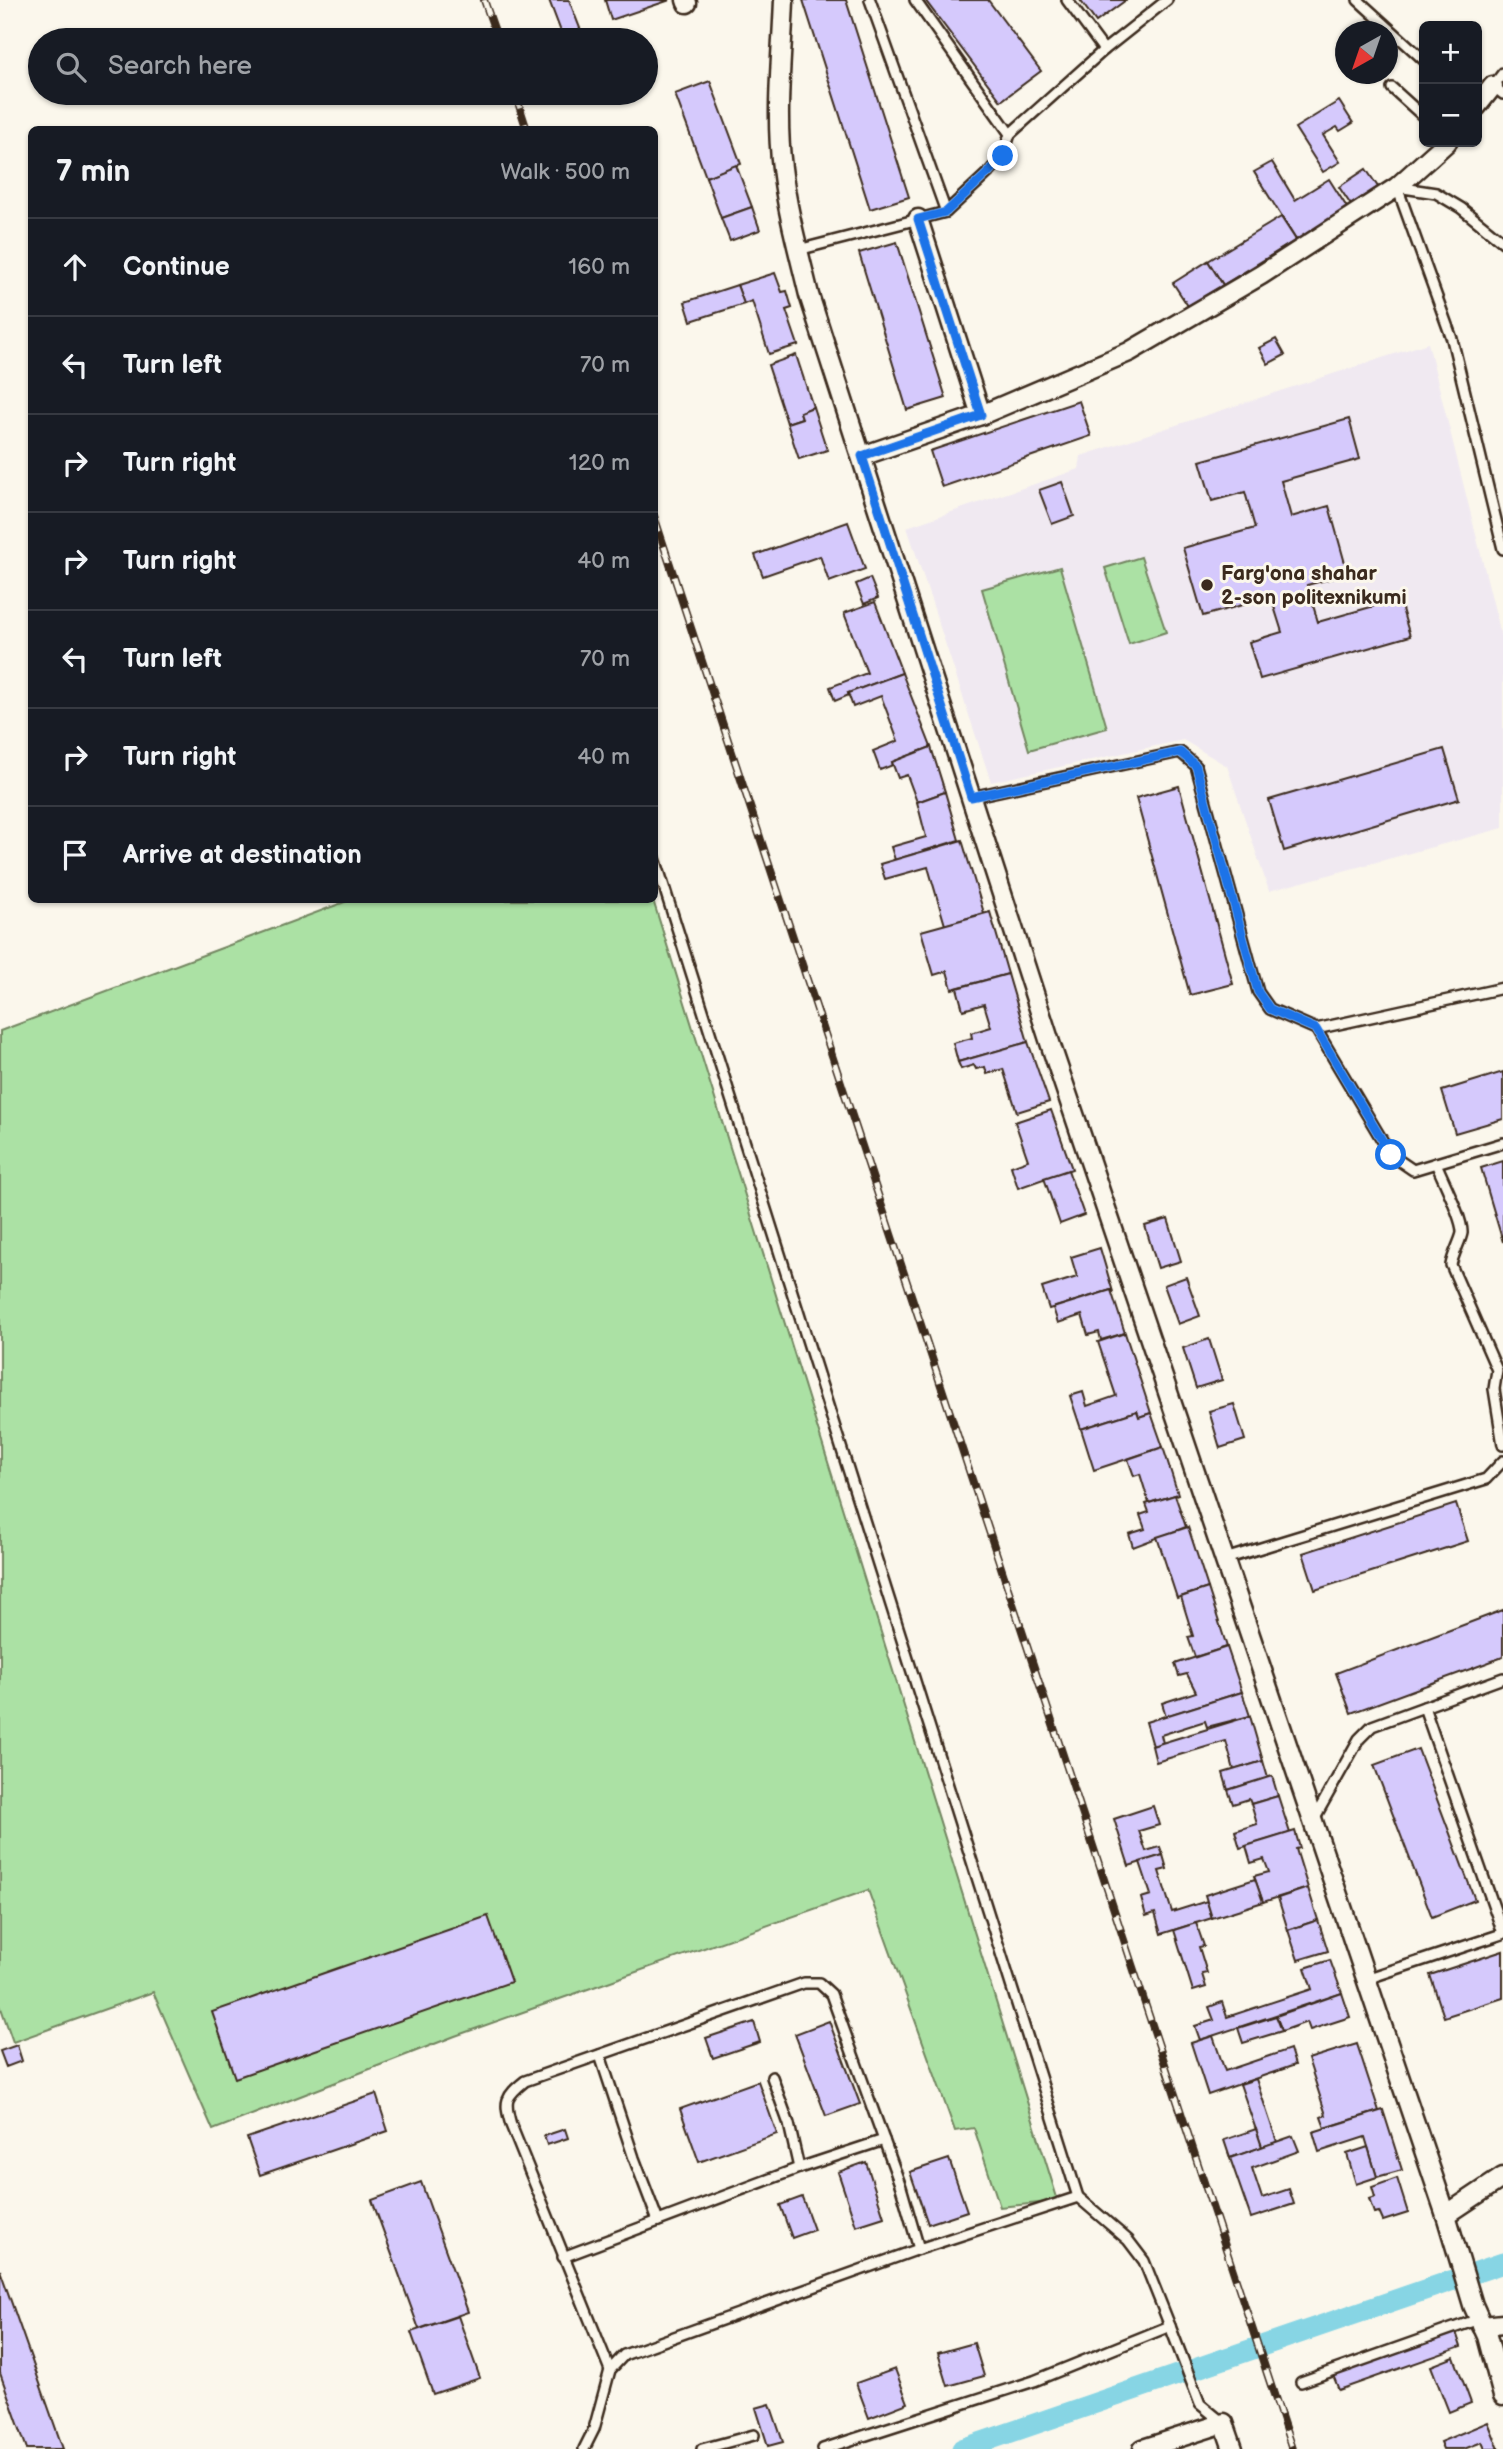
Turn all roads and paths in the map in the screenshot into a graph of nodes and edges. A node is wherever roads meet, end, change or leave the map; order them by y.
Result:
1 (784, 0) edge
2 (870, 0) edge
3 (915, 0) edge
4 (1067, 0) edge
5 (1167, 0) edge
6 (1358, 0) edge
7 (1104, 50) junction
8 (1419, 55) edge
9 (1500, 84) edge
10 (1392, 88) dead end
11 (1482, 101) edge
12 (1419, 112) edge
13 (1010, 134) junction
14 (1441, 147) edge
15 (1397, 187) junction
16 (946, 212) junction
17 (918, 219) junction
18 (1503, 242) edge
19 (798, 250) junction
20 (981, 415) junction
21 (862, 456) junction
22 (1503, 549) edge
23 (971, 797) junction
24 (658, 868) edge
25 (1503, 988) edge
26 (1316, 1029) junction
27 (1503, 1143) edge
28 (1436, 1163) junction
29 (1500, 1369) edge
30 (1503, 1444) edge
31 (1503, 1461) edge
32 (1225, 1559) junction
33 (1503, 1678) edge
34 (1424, 1707) junction
35 (1313, 1821) junction
36 (1502, 1933) edge
37 (1366, 1979) junction
38 (600, 2055) junction
39 (772, 2077) dead end
40 (884, 2140) junction
41 (799, 2168) junction
42 (1503, 2177) edge
43 (1078, 2197) junction
44 (1446, 2215) junction
45 (658, 2221) junction
46 (919, 2249) junction
47 (563, 2257) junction
48 (1503, 2324) edge
49 (1485, 2325) edge
50 (1170, 2326) junction
51 (610, 2370) junction
52 (1301, 2382) dead end
53 (1503, 2396) edge
54 (1223, 2423) junction
55 (754, 2435) dead end
56 (584, 2449) edge
57 (702, 2449) edge
58 (823, 2449) edge
59 (1143, 2449) edge
60 (1233, 2449) edge

1 - 19 street
2 - 16 lane
3 - 13 lane
4 - 7 lane
5 - 7 lane
6 - 8 lane
7 - 13 lane
9 - 11 street
10 - 12 lane
13 - 16 lane
14 - 15 street
15 - 18 lane
15 - 20 street
15 - 22 lane
16 - 17 lane
17 - 19 lane
17 - 20 street
19 - 21 street
20 - 21 street
21 - 23 street
23 - 26 lane
23 - 32 street
24 - 43 lane
25 - 26 lane
26 - 28 lane
27 - 28 lane
28 - 29 lane
29 - 30 lane
31 - 32 lane
32 - 35 street
33 - 34 lane
34 - 35 lane
34 - 36 lane
35 - 37 street
36 - 37 lane
37 - 44 street
38 - 40 lane
38 - 45 lane
38 - 47 lane
39 - 41 lane
40 - 41 lane
40 - 46 lane
41 - 45 lane
42 - 44 street
43 - 46 lane
43 - 50 lane
44 - 49 street
45 - 47 lane
46 - 51 lane
47 - 51 lane
48 - 49 street
49 - 52 lane
49 - 53 street
50 - 54 lane
50 - 58 lane
51 - 56 lane
54 - 59 street
54 - 60 street
55 - 57 lane

